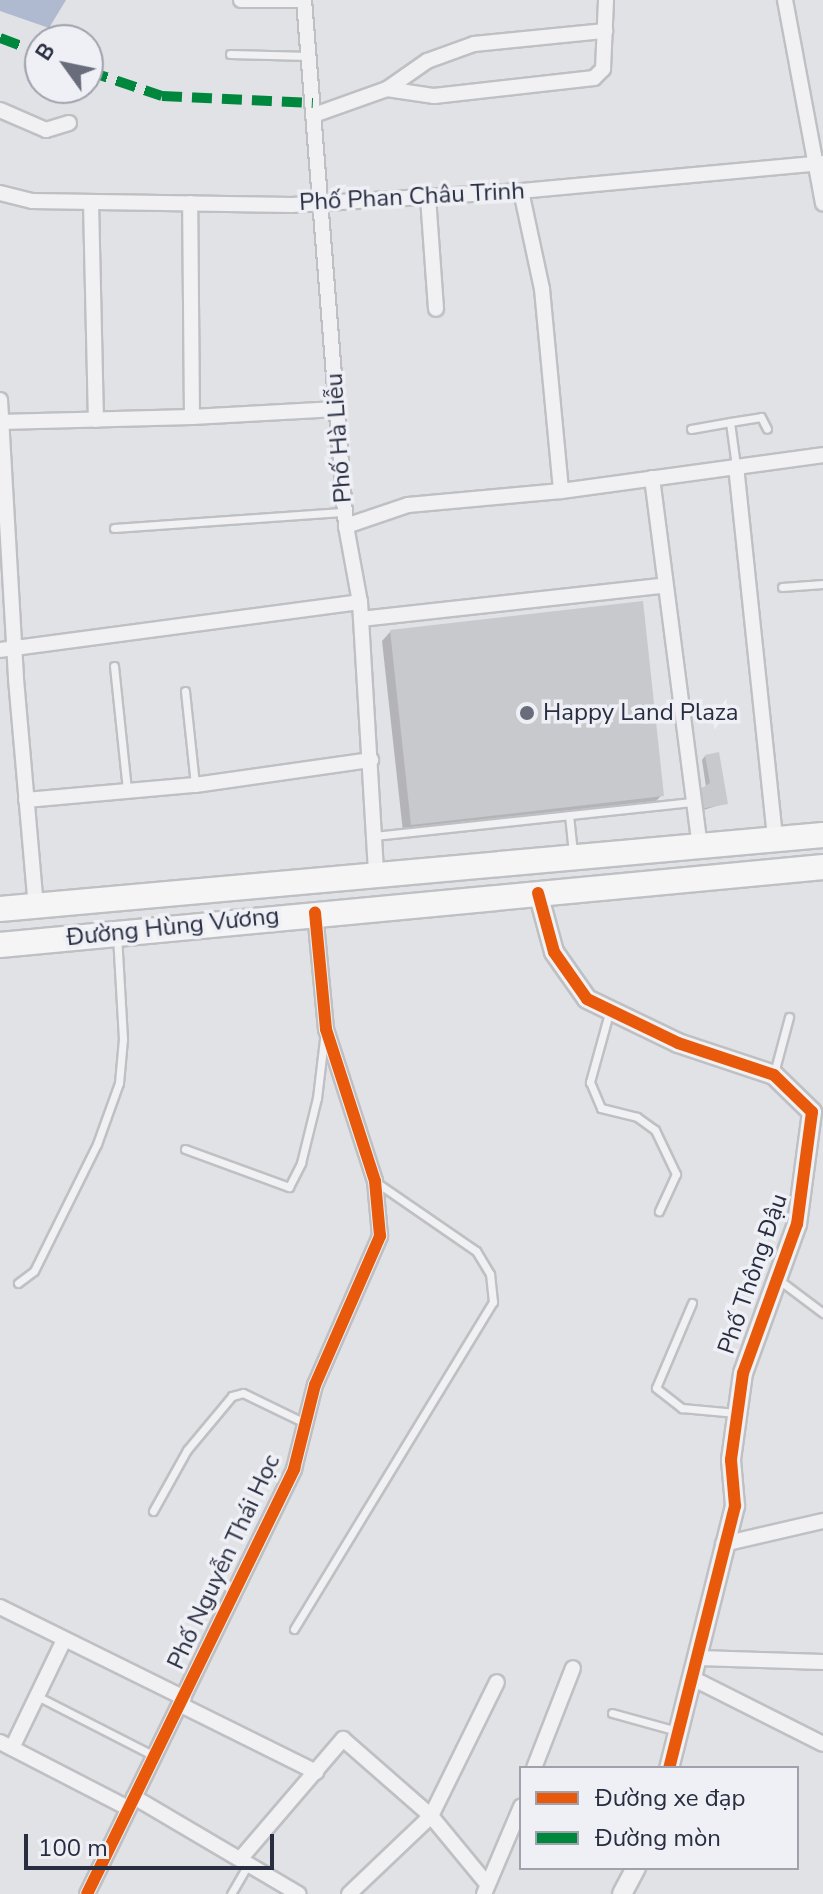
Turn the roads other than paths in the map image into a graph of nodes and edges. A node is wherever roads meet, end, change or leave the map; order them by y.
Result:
1 (241, 0) edge
2 (304, 0) edge
3 (606, 0) edge
4 (785, 0) edge
5 (605, 31) junction
6 (230, 54) dead end
7 (309, 56) junction
8 (387, 89) junction
9 (0, 110) edge
10 (314, 115) junction
11 (69, 123) dead end
12 (820, 164) edge
13 (521, 191) junction
14 (0, 193) edge
15 (428, 197) junction
16 (91, 202) junction
17 (190, 203) junction
18 (322, 203) junction
19 (823, 203) edge
20 (436, 309) dead end
21 (0, 400) edge
22 (337, 409) junction
23 (192, 417) junction
24 (96, 420) junction
25 (0, 422) edge
26 (730, 422) junction
27 (691, 429) dead end
28 (767, 429) dead end
29 (823, 455) edge
30 (736, 466) junction
31 (652, 478) junction
32 (561, 491) junction
33 (346, 519) junction
34 (114, 528) dead end
35 (823, 584) edge
36 (662, 586) junction
37 (782, 587) dead end
38 (360, 602) junction
39 (361, 619) junction
40 (7, 649) edge
41 (114, 666) dead end
42 (185, 691) dead end
43 (371, 760) junction
44 (195, 785) junction
45 (127, 790) junction
46 (26, 800) junction
47 (694, 802) junction
48 (569, 815) junction
49 (823, 835) edge
50 (374, 836) junction
51 (775, 839) junction
52 (700, 846) junction
53 (573, 857) junction
54 (823, 867) edge
55 (376, 875) junction
56 (202, 890) junction
57 (538, 893) junction
58 (36, 906) junction
59 (0, 909) edge
60 (315, 913) junction
61 (205, 924) junction
62 (117, 934) junction
63 (0, 945) edge
64 (609, 1013) junction
65 (789, 1017) dead end
66 (326, 1029) junction
67 (774, 1075) junction
68 (817, 1114) edge
69 (185, 1149) dead end
70 (375, 1181) junction
71 (659, 1211) dead end
72 (777, 1279) junction
73 (18, 1283) dead end
74 (692, 1303) dead end
75 (823, 1313) edge
76 (736, 1413) junction
77 (305, 1423) junction
78 (153, 1511) dead end
79 (823, 1521) edge
80 (723, 1544) junction
81 (0, 1607) edge
82 (294, 1629) dead end
83 (64, 1640) junction
84 (699, 1658) junction
85 (823, 1662) edge
86 (573, 1668) dead end
87 (694, 1679) junction
88 (497, 1682) dead end
89 (37, 1696) junction
90 (183, 1701) junction
91 (612, 1713) dead end
92 (679, 1732) junction
93 (823, 1744) edge
94 (6, 1745) edge
95 (154, 1756) junction
96 (535, 1766) edge
97 (670, 1766) edge
98 (316, 1772) junction
99 (131, 1802) junction
100 (519, 1812) edge
101 (431, 1816) junction
102 (245, 1861) junction
103 (635, 1870) edge
104 (486, 1889) edge
105 (87, 1894) edge
106 (231, 1894) edge
107 (299, 1894) edge
108 (349, 1894) edge
109 (622, 1894) edge

1 - 2 street
2 - 7 street, Phố Hà Liễu
3 - 5 street
4 - 12 street
5 - 8 street
5 - 8 street
6 - 7 lane
7 - 10 street, Phố Hà Liễu
8 - 10 street
9 - 11 street
10 - 18 street, Phố Hà Liễu
12 - 13 street, Phố Phan Châu Trinh
12 - 19 street
13 - 15 street, Phố Phan Châu Trinh
13 - 32 street
14 - 16 street, Phố Phan Châu Trinh
15 - 18 street, Phố Phan Châu Trinh
15 - 20 street
16 - 17 street, Phố Phan Châu Trinh
16 - 24 street
17 - 18 street, Phố Phan Châu Trinh
17 - 23 street
18 - 22 street, Phố Hà Liễu
21 - 25 street
22 - 23 street
22 - 33 street, Phố Hà Liễu
23 - 24 street
24 - 25 street
25 - 40 street
26 - 27 lane
26 - 28 lane
26 - 30 lane
29 - 30 street
30 - 31 street
30 - 51 street
31 - 32 street
31 - 36 street
32 - 33 street
33 - 34 lane
33 - 38 street, Phố Hà Liễu
35 - 37 lane
36 - 39 street
36 - 47 street
38 - 39 street, Phố Hà Liễu
38 - 40 street
39 - 43 street, Phố Hà Liễu
40 - 46 street
41 - 45 lane
42 - 44 lane
43 - 44 street
43 - 50 street, Phố Hà Liễu
44 - 45 street
45 - 46 street
46 - 58 street
47 - 48 lane
47 - 52 street
48 - 50 lane
48 - 53 lane
49 - 51 main road, Đường Hùng Vương
50 - 55 street, Phố Hà Liễu
51 - 52 main road, Đường Hùng Vương
52 - 53 main road, Đường Hùng Vương
53 - 55 main road, Đường Hùng Vương
54 - 57 main road, Đường Hùng Vương
55 - 56 main road, Đường Hùng Vương
56 - 58 main road, Đường Hùng Vương
56 - 61 main road
57 - 60 main road, Đường Hùng Vương
57 - 64 street, Phố Thông Đậu
58 - 59 main road, Đường Hùng Vương
60 - 61 main road, Đường Hùng Vương
60 - 66 street, Phố Nguyễn Thái Học
61 - 62 main road, Đường Hùng Vương
62 - 63 main road, Đường Hùng Vương
62 - 73 lane
64 - 67 street, Phố Thông Đậu
64 - 71 lane
65 - 67 lane
66 - 69 lane
66 - 70 street, Phố Nguyễn Thái Học
67 - 68 street, Phố Thông Đậu
68 - 72 street, Phố Thông Đậu
70 - 77 street, Phố Nguyễn Thái Học
70 - 82 lane
72 - 75 lane
72 - 76 street, Phố Thông Đậu
74 - 76 lane
76 - 80 street, Phố Thông Đậu
77 - 78 lane
77 - 90 street, Phố Nguyễn Thái Học
79 - 80 street
80 - 84 street, Phố Thông Đậu
81 - 83 street
83 - 89 street
83 - 90 street
84 - 85 street
84 - 87 street, Phố Thông Đậu
86 - 96 street
87 - 92 street, Phố Thông Đậu
87 - 93 street
88 - 101 street
89 - 94 street
89 - 95 lane
90 - 95 street, Phố Nguyễn Thái Học
90 - 98 street
91 - 92 lane
92 - 97 street, Phố Thông Đậu
94 - 99 street
95 - 99 street, Phố Nguyễn Thái Học
98 - 101 street
98 - 102 street
99 - 102 street
99 - 105 street, Phố Nguyễn Thái Học
100 - 104 street
101 - 104 street
101 - 108 street
102 - 106 lane
102 - 107 street
103 - 109 street

